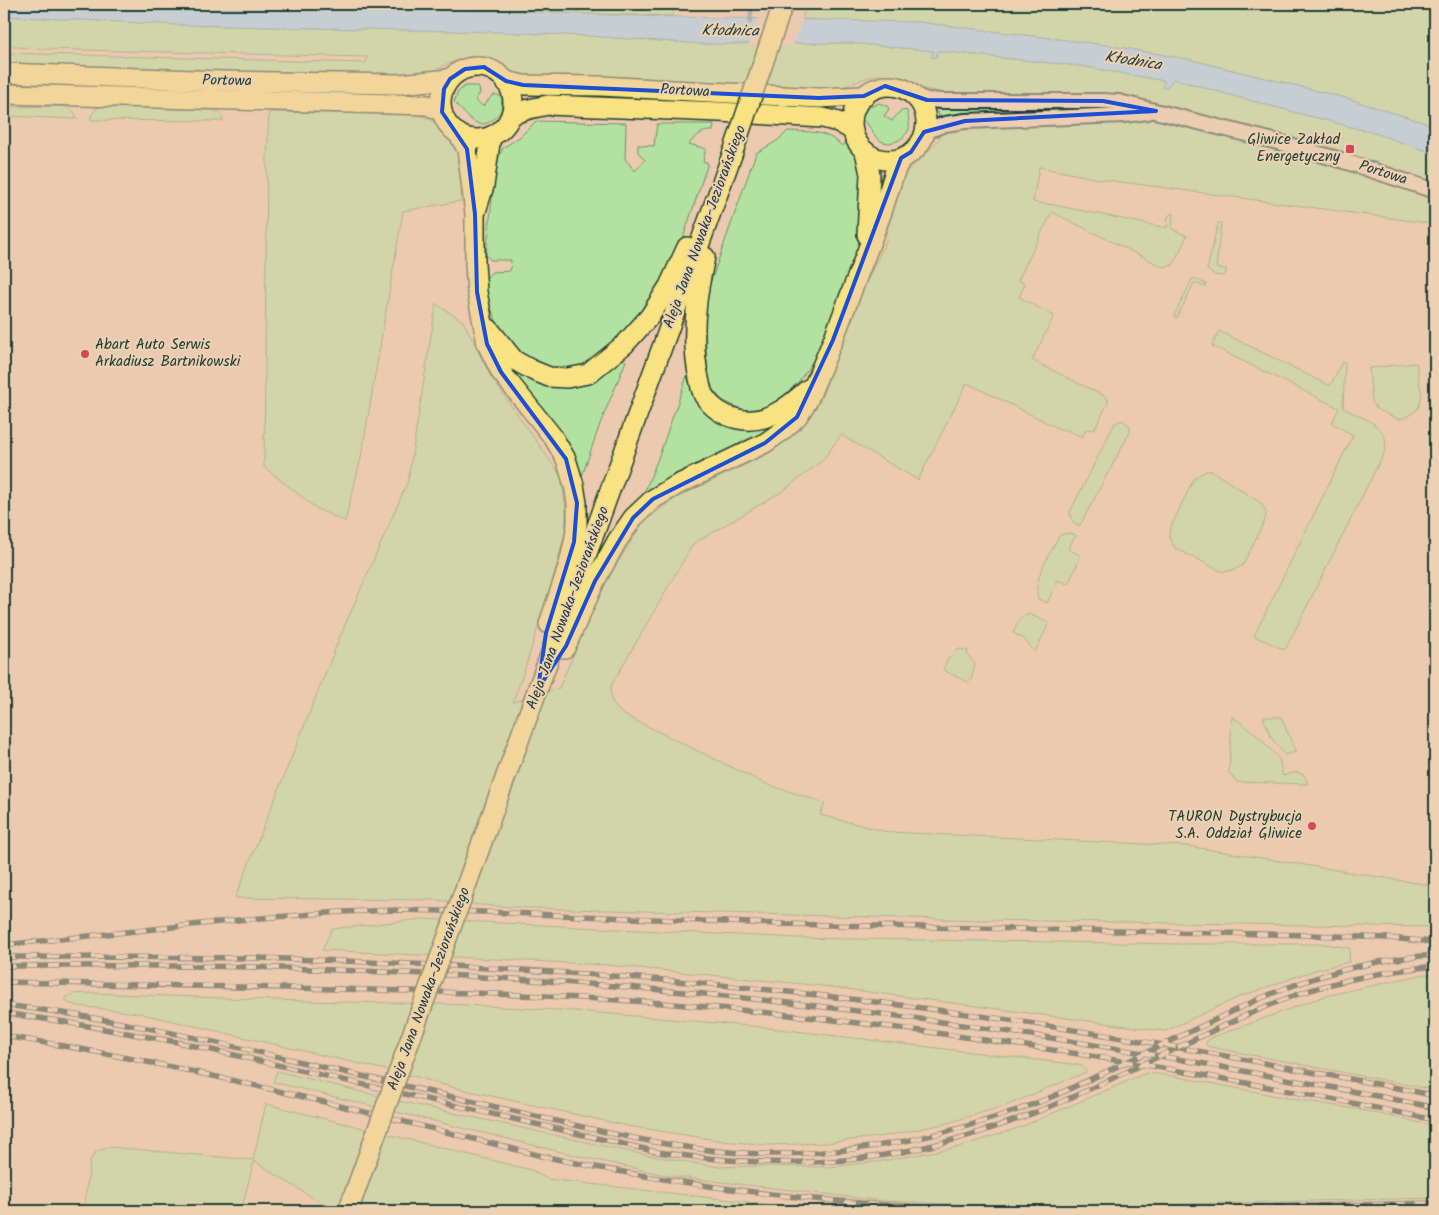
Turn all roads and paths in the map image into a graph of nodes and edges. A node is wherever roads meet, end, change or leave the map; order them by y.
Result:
1 (783, 4) edge
2 (4, 73) edge
3 (450, 79) junction
4 (506, 81) junction
5 (4, 94) edge
6 (912, 95) junction
7 (864, 96) junction
8 (1156, 111) junction
9 (442, 112) junction
10 (511, 115) junction
11 (852, 130) junction
12 (924, 132) junction
13 (458, 133) junction
14 (491, 136) junction
15 (865, 152) junction
16 (900, 158) junction
17 (726, 172) junction
18 (1435, 191) edge
19 (475, 214) junction
20 (866, 250) junction
21 (481, 318) junction
22 (814, 382) junction
23 (538, 689) junction
24 (348, 1211) edge

1 - 17 main road, Aleja Jana Nowaka-Jeziorańskiego, bridge
2 - 3 main road, Portowa
3 - 4 main road
3 - 9 main road
4 - 7 main road, Portowa
4 - 10 main road
5 - 9 main road, Portowa
6 - 7 main road
6 - 8 street, Portowa
6 - 12 main road
7 - 11 main road
8 - 12 street, Portowa
8 - 18 street, Portowa
9 - 13 main road
10 - 11 main road, Portowa
10 - 14 main road
11 - 15 main road
12 - 16 main road
13 - 14 main road
13 - 19 main road
14 - 19 main road
15 - 16 main road
15 - 20 main road
16 - 20 main road
17 - 21 main road
17 - 22 main road
17 - 23 main road, Aleja Jana Nowaka-Jeziorańskiego
19 - 21 main road
20 - 22 main road
21 - 23 main road
22 - 23 main road
23 - 24 main road, Aleja Jana Nowaka-Jeziorańskiego, bridge

